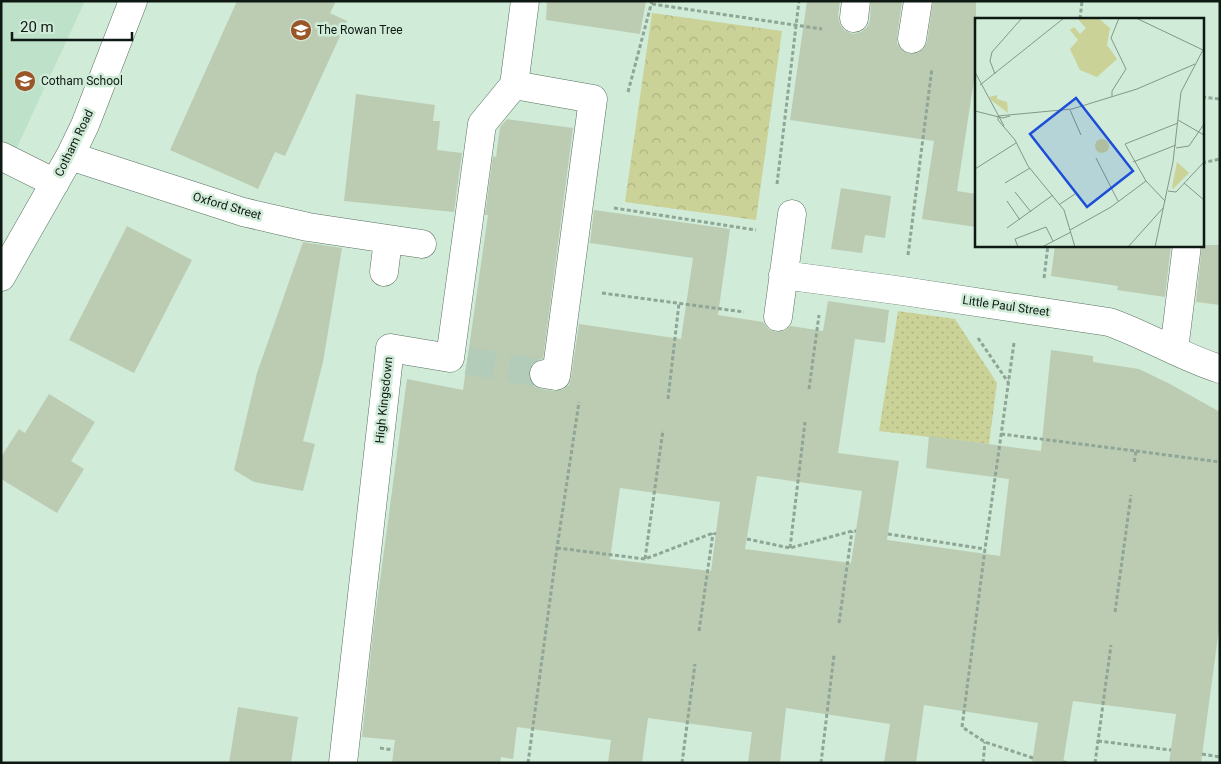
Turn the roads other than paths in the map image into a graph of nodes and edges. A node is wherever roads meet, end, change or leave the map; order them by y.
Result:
1 (133, 1) edge
2 (525, 1) edge
3 (918, 1) edge
4 (912, 39) road end
5 (514, 85) junction
6 (1, 156) edge
7 (70, 156) junction
8 (55, 183) junction
9 (792, 214) dead end
10 (388, 240) junction
11 (422, 244) dead end
12 (1187, 246) edge
13 (384, 272) dead end
14 (783, 275) junction
15 (1, 277) edge
16 (778, 317) road end
17 (1174, 350) junction
18 (1220, 369) edge
19 (544, 374) dead end
20 (343, 763) edge

1 - 7 street, Cotham Road
2 - 5 street
3 - 4 street
5 - 19 street
5 - 20 street, High Kingsdown
6 - 8 street
7 - 8 street, Cotham Road
7 - 10 street, Oxford Street
8 - 15 street, Cotham Road
9 - 14 street
10 - 11 street, Oxford Street
10 - 13 street
12 - 17 street
14 - 16 street
14 - 17 street, Little Paul Street
17 - 18 street, Little Paul Street

